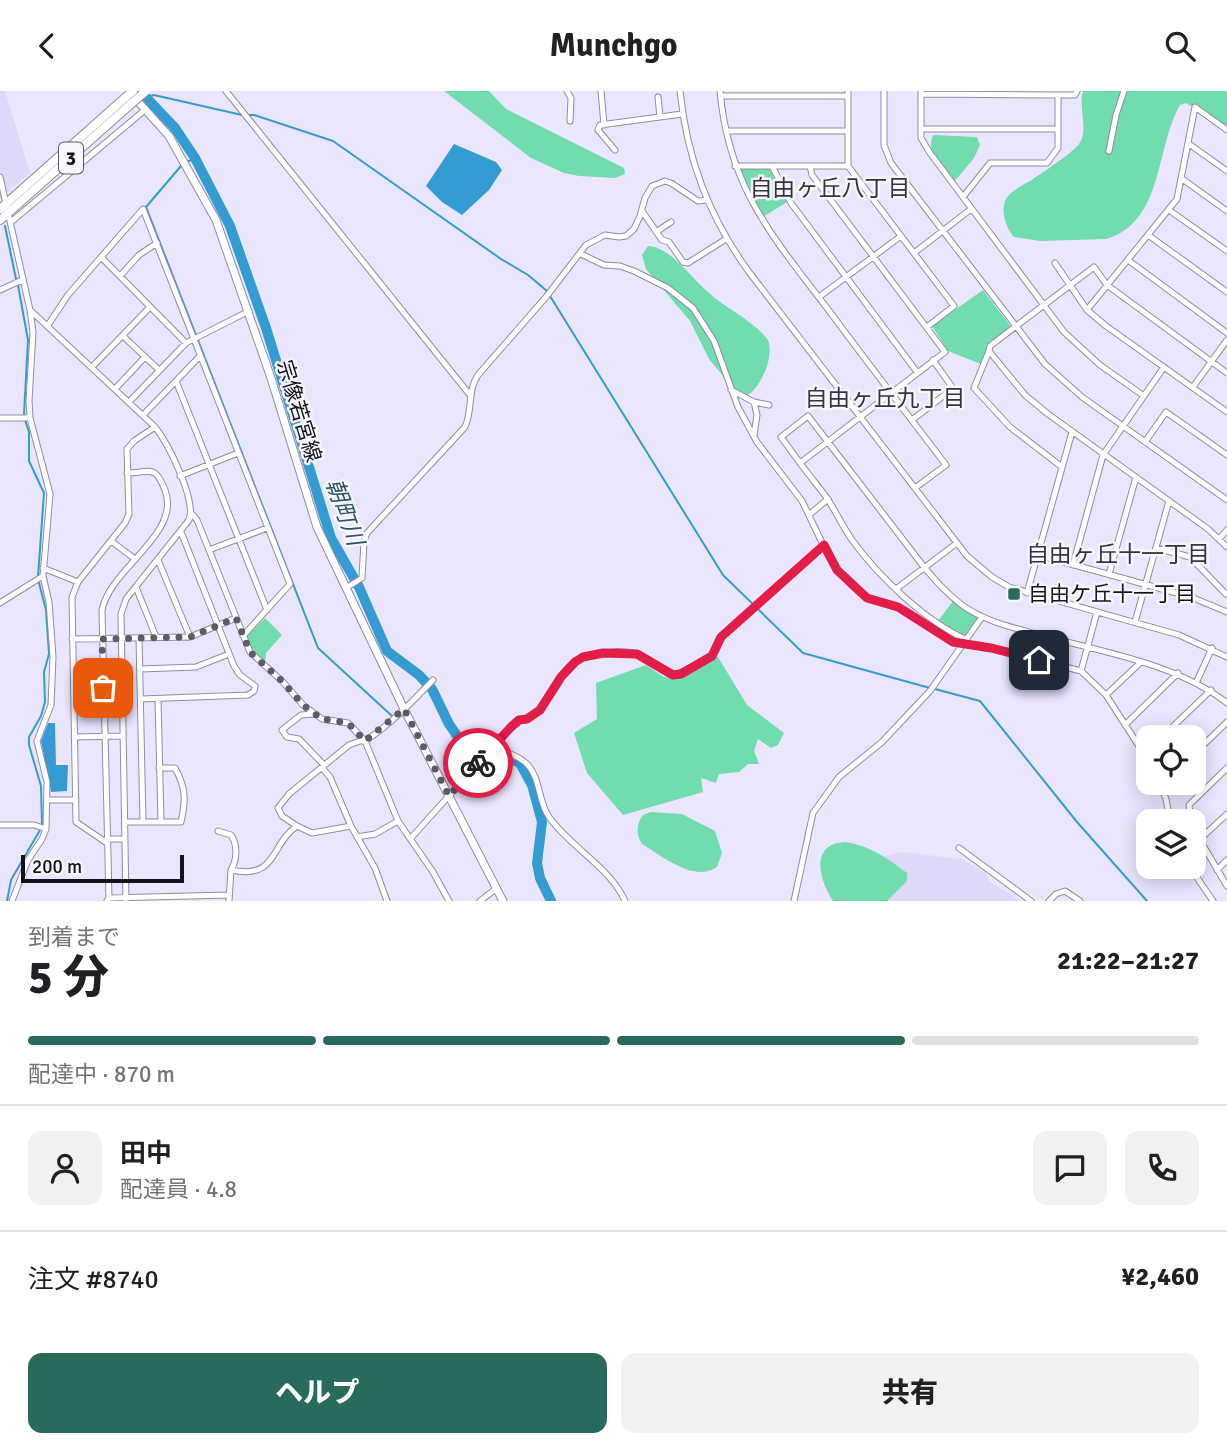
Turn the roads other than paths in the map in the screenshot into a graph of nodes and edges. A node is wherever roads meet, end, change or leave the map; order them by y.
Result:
1 (146, 91) edge
2 (226, 91) edge
3 (567, 91) edge
4 (601, 91) edge
5 (680, 91) edge
6 (884, 91) edge
7 (1077, 91) edge
8 (1124, 91) edge
9 (720, 93) edge
10 (848, 93) edge
11 (921, 93) edge
12 (1058, 95) junction
13 (129, 96) edge
14 (658, 97) dead end
15 (146, 110) junction
16 (682, 114) junction
17 (660, 117) junction
18 (570, 121) dead end
19 (604, 125) junction
20 (921, 129) junction
21 (1058, 129) junction
22 (1227, 130) edge
23 (726, 131) junction
24 (848, 131) junction
25 (1189, 143) junction
26 (615, 150) dead end
27 (1108, 151) dead end
28 (735, 166) junction
29 (772, 166) junction
30 (810, 166) junction
31 (848, 166) junction
32 (1227, 171) edge
33 (0, 177) edge
34 (1181, 178) junction
35 (963, 197) junction
36 (706, 200) junction
37 (3, 206) edge
38 (971, 209) junction
39 (1169, 210) junction
40 (642, 211) junction
41 (1227, 211) edge
42 (10, 217) junction
43 (0, 221) edge
44 (671, 222) dead end
45 (943, 231) junction
46 (656, 232) junction
47 (1148, 235) junction
48 (901, 236) junction
49 (726, 239) junction
50 (157, 243) junction
51 (1227, 251) edge
52 (914, 253) junction
53 (581, 254) junction
54 (874, 256) junction
55 (101, 257) junction
56 (1128, 260) junction
57 (1055, 263) dead end
58 (120, 276) junction
59 (846, 277) junction
60 (22, 280) junction
61 (1070, 285) junction
62 (1107, 285) junction
63 (0, 290) edge
64 (1227, 292) edge
65 (819, 297) junction
66 (1044, 305) junction
67 (150, 307) junction
68 (30, 310) junction
69 (1087, 310) junction
70 (249, 311) junction
71 (48, 325) junction
72 (927, 327) junction
73 (1015, 327) junction
74 (1227, 333) edge
75 (122, 336) junction
76 (195, 338) junction
77 (1227, 340) edge
78 (186, 343) junction
79 (989, 351) junction
80 (200, 356) junction
81 (145, 357) junction
82 (933, 361) junction
83 (1212, 362) junction
84 (92, 367) junction
85 (1164, 367) junction
86 (159, 370) junction
87 (917, 372) junction
88 (1227, 373) edge
89 (176, 381) junction
90 (1193, 387) junction
91 (115, 389) junction
92 (731, 390) junction
93 (891, 393) junction
94 (470, 395) junction
95 (1144, 396) junction
96 (129, 402) junction
97 (754, 402) junction
98 (769, 405) dead end
99 (1227, 412) edge
100 (143, 415) junction
101 (860, 416) junction
102 (0, 418) edge
103 (30, 418) junction
104 (912, 420) junction
105 (1123, 426) junction
106 (155, 427) junction
107 (1072, 432) junction
108 (754, 435) junction
109 (828, 442) junction
110 (1145, 442) junction
111 (238, 453) junction
112 (1103, 455) junction
113 (1227, 455) edge
114 (800, 463) junction
115 (209, 464) junction
116 (1062, 467) junction
117 (127, 473) junction
118 (180, 476) junction
119 (1136, 477) junction
120 (915, 488) junction
121 (828, 499) junction
122 (1227, 500) edge
123 (1169, 501) junction
124 (192, 514) junction
125 (810, 514) junction
126 (267, 528) junction
127 (1227, 530) edge
128 (181, 532) junction
129 (239, 539) junction
130 (1219, 539) junction
131 (111, 541) junction
132 (957, 543) junction
133 (824, 545) junction
134 (1227, 547) edge
135 (1156, 548) junction
136 (209, 550) junction
137 (1038, 555) junction
138 (135, 559) junction
139 (158, 560) junction
140 (1073, 565) junction
141 (924, 567) junction
142 (43, 568) junction
143 (1109, 574) junction
144 (43, 576) junction
145 (78, 582) junction
146 (1146, 585) junction
147 (136, 587) junction
148 (345, 589) junction
149 (896, 589) junction
150 (1027, 593) junction
151 (1226, 593) edge
152 (0, 603) edge
153 (1219, 607) junction
154 (267, 610) junction
155 (1097, 612) junction
156 (1227, 612) edge
157 (982, 617) junction
158 (236, 618) junction
159 (1135, 622) junction
160 (218, 625) junction
161 (243, 636) junction
162 (156, 637) junction
163 (190, 637) junction
164 (121, 638) junction
165 (139, 638) junction
166 (72, 639) junction
167 (102, 639) junction
168 (966, 642) junction
169 (1087, 648) junction
170 (1212, 648) junction
171 (229, 654) junction
172 (1227, 657) edge
173 (1140, 663) junction
174 (140, 669) junction
175 (1081, 671) junction
176 (1178, 673) junction
177 (433, 680) dead end
178 (1196, 683) junction
179 (1210, 690) junction
180 (1106, 695) junction
181 (141, 699) junction
182 (158, 699) junction
183 (1227, 703) edge
184 (404, 709) junction
185 (314, 714) junction
186 (1227, 722) edge
187 (1125, 725) junction
188 (1174, 725) edge
189 (123, 736) junction
190 (74, 737) junction
191 (104, 737) junction
192 (1136, 739) edge
193 (365, 741) junction
194 (1206, 742) edge
195 (491, 748) junction
196 (323, 767) junction
197 (159, 768) junction
198 (1227, 768) edge
199 (449, 796) junction
200 (47, 800) junction
201 (76, 800) junction
202 (1190, 809) edge
203 (1227, 814) edge
204 (398, 821) junction
205 (125, 822) junction
206 (143, 822) junction
207 (161, 822) junction
208 (0, 825) edge
209 (297, 826) junction
210 (351, 826) junction
211 (46, 829) junction
212 (218, 831) dead end
213 (1206, 834) edge
214 (357, 837) junction
215 (411, 838) junction
216 (125, 839) junction
217 (107, 841) junction
218 (959, 848) dead end
219 (1206, 852) edge
220 (1227, 860) edge
221 (231, 870) junction
222 (1217, 870) junction
223 (1198, 879) edge
224 (1227, 886) edge
225 (497, 888) junction
226 (229, 898) edge
227 (126, 899) edge
228 (108, 900) edge
229 (138, 900) edge
230 (12, 901) edge
231 (387, 901) edge
232 (449, 901) edge
233 (480, 901) edge
234 (503, 901) edge
235 (625, 901) edge
236 (794, 901) edge
237 (1031, 901) edge
238 (1049, 901) edge
239 (1080, 901) edge
240 (1213, 901) edge

1 - 13 highway, 3, bridge
2 - 94 street
3 - 18 street
4 - 19 street
5 - 16 street
6 - 45 street
7 - 12 street
8 - 27 street
9 - 10 street
9 - 23 street
10 - 24 street
11 - 12 street
11 - 20 street
12 - 21 street
13 - 15 main road, 宗像若宮線
13 - 37 highway, 3
13 - 42 highway, 3
14 - 17 street
15 - 42 street
15 - 70 main road, 宗像若宮線
16 - 17 street
16 - 36 street
17 - 19 street
19 - 26 street
20 - 21 street
20 - 35 street
21 - 35 street
22 - 25 street
23 - 24 street
23 - 28 street
24 - 31 street
25 - 32 street
25 - 34 street
28 - 29 street
28 - 65 street
29 - 30 street
29 - 59 street
30 - 31 street
30 - 54 street
31 - 48 street
33 - 37 street
34 - 39 street
34 - 41 street
35 - 38 street
36 - 40 street
36 - 49 street
37 - 42 street
38 - 45 street
38 - 66 street
39 - 47 street
39 - 51 street
40 - 46 street
40 - 53 street
42 - 43 highway, 3
42 - 60 street
44 - 46 street
45 - 52 street
45 - 73 street
46 - 49 street
47 - 56 street
47 - 64 street
48 - 52 street
48 - 54 street
49 - 101 street
50 - 55 street
50 - 58 street
50 - 76 street
52 - 72 street
53 - 92 street
53 - 94 street
54 - 59 street
54 - 72 street
55 - 58 street
55 - 71 street
56 - 62 street
56 - 74 street
57 - 61 street
58 - 67 street
59 - 65 street
59 - 87 street
60 - 63 street
60 - 68 street
61 - 62 street
61 - 66 street
61 - 69 street
62 - 69 street
62 - 83 street
65 - 93 street
66 - 73 street
66 - 95 street
67 - 75 street
67 - 78 street
68 - 71 street
68 - 103 street
69 - 85 street
70 - 76 street
70 - 148 main road, 宗像若宮線
71 - 84 street
72 - 82 street
73 - 79 street
73 - 105 street
75 - 81 street
75 - 84 street
76 - 78 street
76 - 80 street
77 - 83 street
78 - 86 street
79 - 107 street
79 - 116 street
80 - 89 street
80 - 111 street
81 - 86 street
81 - 91 street
82 - 87 street
82 - 104 street
83 - 88 street
83 - 90 street
84 - 91 street
85 - 90 street
85 - 95 street
86 - 96 street
87 - 93 street
89 - 100 street
89 - 115 street
90 - 99 street
91 - 96 street
92 - 97 street
92 - 108 street
93 - 101 street
93 - 104 street
94 - 148 street
95 - 105 street
96 - 100 street
97 - 98 street
97 - 108 street
100 - 106 street
101 - 109 street
101 - 120 street
102 - 103 street
103 - 142 street
104 - 120 street
105 - 110 street
105 - 112 street
106 - 117 street
106 - 118 street
107 - 112 street
107 - 116 street
108 - 125 street
109 - 114 street
109 - 114 street
109 - 141 street
110 - 113 street
110 - 122 street
111 - 115 street
111 - 126 street
112 - 119 street
112 - 140 street
114 - 121 street
115 - 118 street
115 - 129 street
116 - 137 street
117 - 131 street
117 - 138 street
118 - 124 street
119 - 123 street
119 - 143 street
120 - 132 street
121 - 125 street
121 - 149 street
123 - 130 street
123 - 135 street
124 - 128 street
124 - 136 street
125 - 133 street
126 - 129 street
126 - 154 street
127 - 130 street
128 - 139 street
128 - 160 street
129 - 136 street
129 - 154 street
130 - 134 street
131 - 138 street
131 - 145 street
132 - 141 street
132 - 150 street
133 - 168 street
133 - 195 street
135 - 146 street
135 - 151 street
136 - 158 street
137 - 140 street
137 - 150 street
138 - 167 street
139 - 147 street
139 - 163 street
140 - 143 street
141 - 149 street
141 - 157 street
142 - 144 street
142 - 145 street
143 - 146 street
144 - 152 street
144 - 200 street
145 - 166 street
146 - 153 street
146 - 159 street
147 - 162 street
147 - 164 street
148 - 184 main road, 宗像若宮線
149 - 168 street
150 - 155 street
151 - 153 street
153 - 156 street
154 - 161 street
155 - 159 street
155 - 169 street
157 - 168 street
157 - 169 street
158 - 160 street
158 - 161 street
159 - 170 street
160 - 163 street
160 - 171 street
161 - 185 street
162 - 163 street
162 - 165 street
164 - 165 street
164 - 167 street
164 - 189 street
165 - 174 street
166 - 167 street
166 - 190 street
167 - 191 street
168 - 175 street
168 - 236 street
169 - 173 street
169 - 175 street
170 - 172 street
170 - 178 street
171 - 174 street
171 - 182 street
173 - 176 street
173 - 180 street
174 - 181 street
175 - 180 street
176 - 178 street
176 - 187 street
177 - 184 street
178 - 179 street
179 - 183 street
179 - 188 street
180 - 187 street
181 - 182 street
181 - 206 street
182 - 197 street
184 - 193 street
184 - 199 main road, 宗像若宮線
185 - 193 street
185 - 196 street
186 - 194 street
187 - 192 street
189 - 191 street
189 - 205 street
190 - 191 street
190 - 201 street
191 - 217 street
193 - 196 street
193 - 204 street
195 - 199 street
195 - 235 street
196 - 209 street
196 - 210 street
197 - 207 street
197 - 207 street
198 - 202 street
199 - 215 street
199 - 225 main road, 宗像若宮線
200 - 201 street
200 - 211 street
201 - 217 street
203 - 213 street
204 - 214 street
204 - 215 street
205 - 206 street
205 - 216 street
206 - 207 street
208 - 211 street
209 - 210 street
209 - 221 street
210 - 214 street
211 - 230 street
212 - 221 street
214 - 231 street
215 - 232 street
216 - 217 street
216 - 227 street
217 - 228 street
218 - 237 street
219 - 222 street
220 - 222 street
221 - 226 street
222 - 224 street
223 - 240 street
225 - 233 street
225 - 234 main road, 宗像若宮線
226 - 229 street
227 - 228 street
227 - 229 street
238 - 239 street

